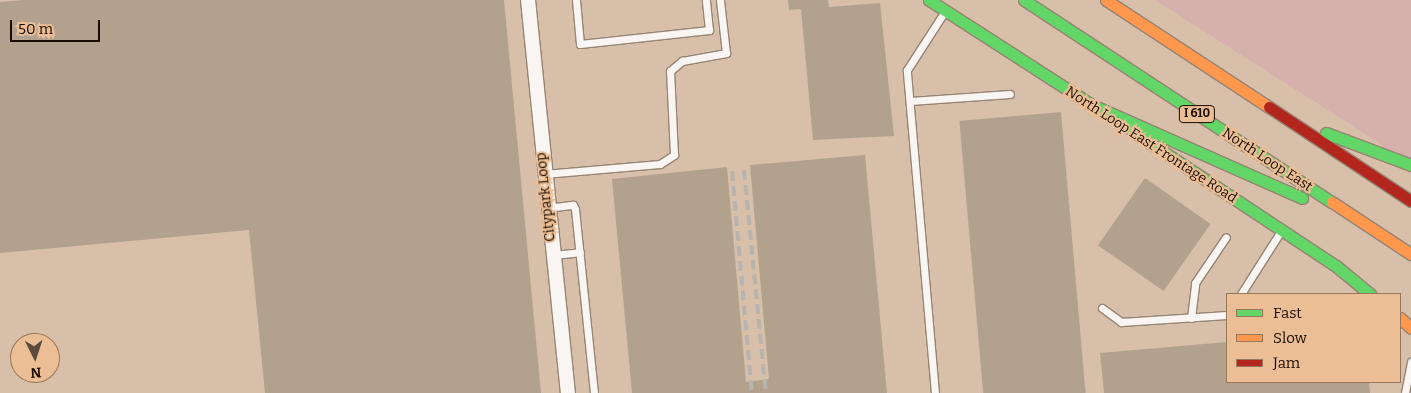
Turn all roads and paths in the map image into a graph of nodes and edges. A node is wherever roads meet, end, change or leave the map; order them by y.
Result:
1 (528, 0) edge
2 (576, 0) edge
3 (706, 0) edge
4 (720, 0) edge
5 (929, 0) edge
6 (1024, 0) edge
7 (1106, 0) edge
8 (945, 11) junction
9 (1010, 94) dead end
10 (910, 101) junction
11 (1090, 104) junction
12 (1280, 115) junction
13 (1411, 165) edge
14 (543, 174) junction
15 (1411, 200) edge
16 (547, 208) junction
17 (1370, 227) junction
18 (1281, 230) junction
19 (1226, 237) dead end
20 (580, 252) junction
21 (1411, 254) edge
22 (552, 255) junction
23 (1242, 293) edge
24 (1369, 293) edge
25 (1102, 308) dead end
26 (1226, 315) edge
27 (1190, 318) junction
28 (1401, 319) edge
29 (1411, 328) edge
30 (1411, 362) edge
31 (568, 393) edge
32 (594, 393) edge
33 (936, 393) edge
34 (1405, 393) edge

1 - 14 street, Citypark Loop
2 - 3 lane
4 - 14 lane
5 - 8 main road, North Loop East Frontage Road
6 - 17 main road, North Loop East / I 610
7 - 12 main road
8 - 10 lane
8 - 11 main road, North Loop East Frontage Road
9 - 10 lane
10 - 33 lane
11 - 17 main road
11 - 18 main road, North Loop East Frontage Road
12 - 13 main road
12 - 15 main road
14 - 16 street, Citypark Loop
16 - 20 lane
16 - 22 street, Citypark Loop
17 - 21 main road, North Loop East / I 610
18 - 23 lane
18 - 24 main road, North Loop East Frontage Road
19 - 27 lane
20 - 22 lane
20 - 32 lane
22 - 31 street, Citypark Loop
25 - 27 lane
26 - 27 lane
28 - 29 main road
30 - 34 lane

